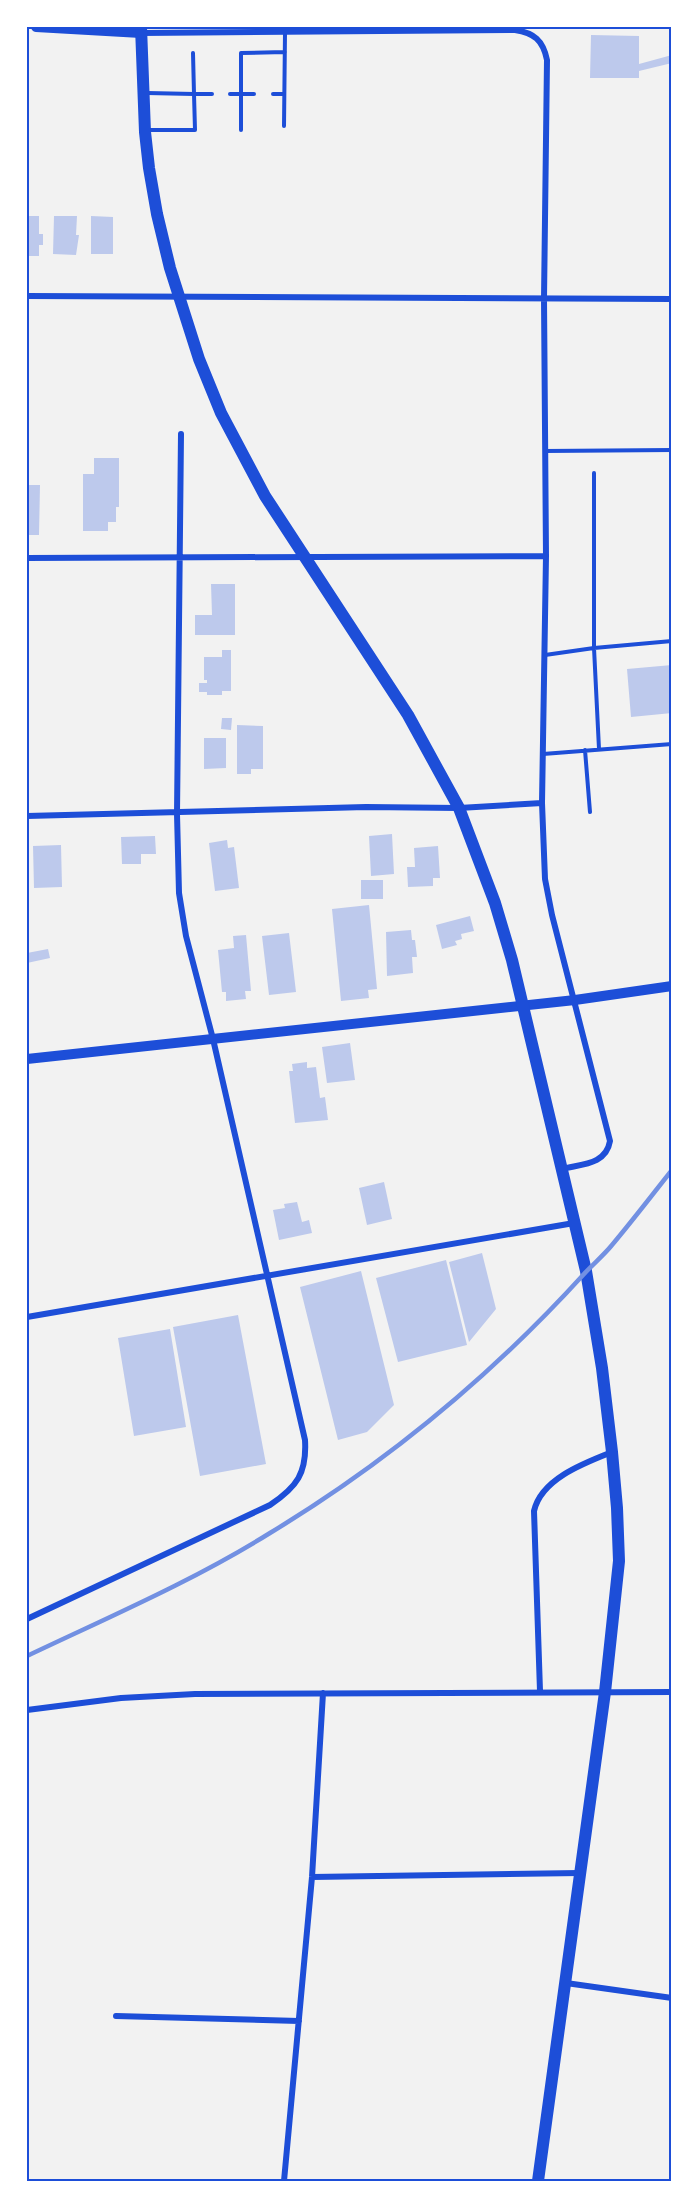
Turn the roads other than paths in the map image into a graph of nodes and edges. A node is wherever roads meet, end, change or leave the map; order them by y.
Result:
1 (36, 27) edge
2 (141, 30) edge
3 (285, 32) junction
4 (285, 52) junction
5 (193, 53) dead end
6 (143, 93) junction
7 (194, 94) junction
8 (212, 94) dead end
9 (230, 94) dead end
10 (241, 94) junction
11 (254, 94) dead end
12 (273, 94) dead end
13 (284, 94) junction
14 (284, 126) dead end
15 (145, 130) junction
16 (241, 130) dead end
17 (27, 296) edge
18 (180, 298) junction
19 (544, 299) junction
20 (672, 299) edge
21 (181, 434) dead end
22 (672, 450) edge
23 (545, 451) junction
24 (594, 472) dead end
25 (180, 556) junction
26 (546, 556) junction
27 (304, 557) junction
28 (27, 558) edge
29 (672, 641) edge
30 (594, 648) junction
31 (544, 655) junction
32 (672, 744) edge
33 (599, 749) junction
34 (585, 750) junction
35 (543, 754) junction
36 (542, 803) junction
37 (459, 808) junction
38 (590, 812) dead end
39 (177, 814) junction
40 (27, 816) edge
41 (672, 986) edge
42 (575, 1000) junction
43 (523, 1005) junction
44 (213, 1039) junction
45 (27, 1059) edge
46 (561, 1169) junction
47 (574, 1223) junction
48 (268, 1275) junction
49 (27, 1317) edge
50 (612, 1452) junction
51 (27, 1619) edge
52 (540, 1691) junction
53 (605, 1692) junction
54 (672, 1692) edge
55 (323, 1693) junction
56 (27, 1710) edge
57 (580, 1873) junction
58 (312, 1877) junction
59 (565, 1983) junction
60 (672, 1998) edge
61 (116, 2016) dead end
62 (298, 2021) junction
63 (284, 2181) edge
64 (538, 2181) edge

1 - 2 street
2 - 3 street
2 - 6 main road
3 - 4 lane
3 - 19 street
4 - 10 lane
4 - 13 lane
5 - 7 lane
6 - 7 lane
6 - 15 main road
7 - 8 lane
7 - 15 lane
9 - 10 lane
10 - 11 lane
10 - 16 lane
12 - 13 lane
13 - 14 lane
15 - 18 main road
17 - 18 street
18 - 19 street
18 - 27 main road
19 - 20 street
19 - 23 street
21 - 25 street
22 - 23 lane
23 - 26 street
24 - 30 lane
25 - 27 street
25 - 28 street
25 - 39 street
26 - 27 street
26 - 31 street
27 - 37 main road
29 - 30 lane
30 - 31 lane
30 - 33 lane
31 - 35 street
32 - 33 lane
33 - 34 lane
34 - 35 lane
34 - 38 lane
35 - 36 street
36 - 37 street
36 - 42 street
37 - 39 street
37 - 43 main road
39 - 40 street
39 - 44 street
41 - 42 street
42 - 43 street
42 - 46 street
43 - 44 street
43 - 46 main road
44 - 45 street
44 - 48 street
46 - 47 main road
47 - 48 street
47 - 50 main road
48 - 49 street
48 - 51 street
50 - 52 street
50 - 53 main road
52 - 53 street
52 - 55 street
53 - 54 street
53 - 57 main road
55 - 56 street
55 - 58 street
57 - 58 street
57 - 59 main road
58 - 62 street
59 - 60 street
59 - 64 main road
61 - 62 street
62 - 63 street

